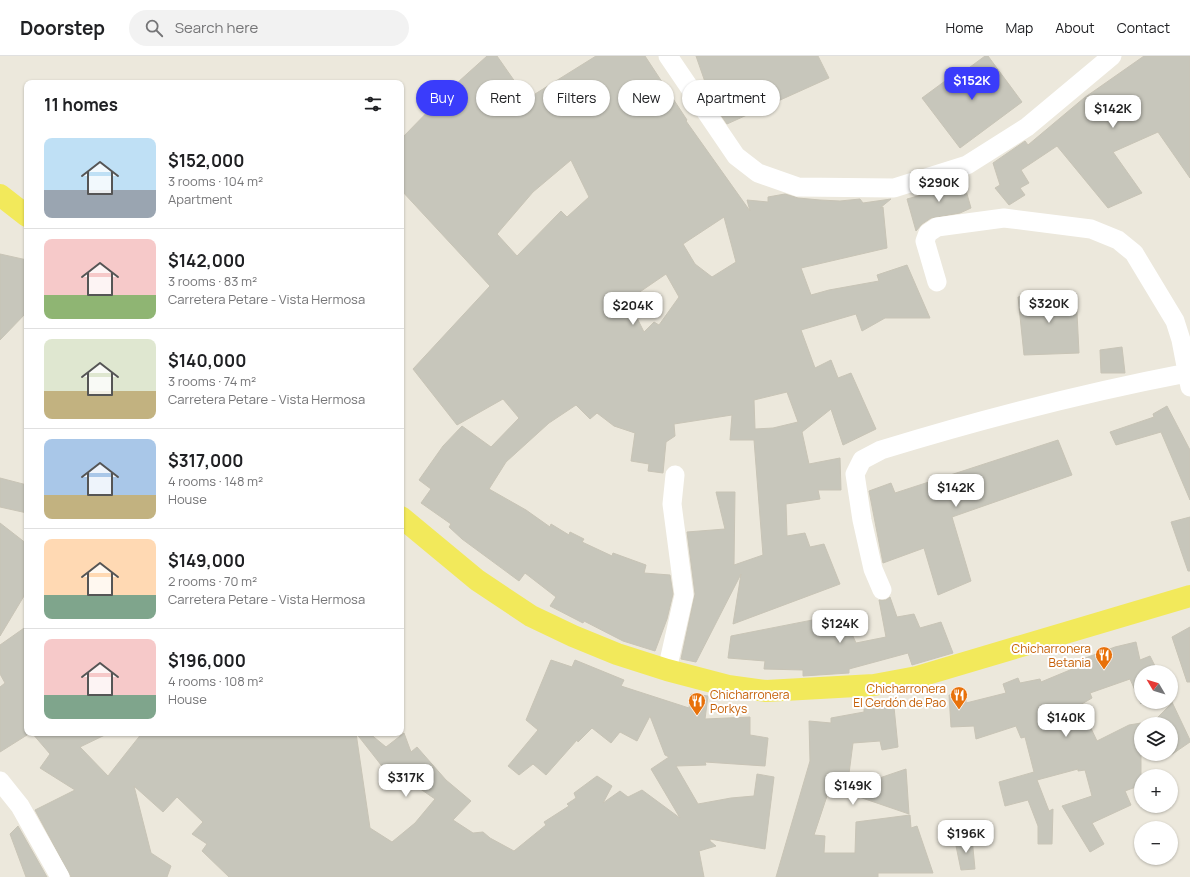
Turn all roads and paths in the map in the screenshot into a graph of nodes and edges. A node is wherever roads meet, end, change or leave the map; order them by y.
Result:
1 (668, 56) edge
2 (1112, 56) edge
3 (0, 195) edge
4 (24, 214) edge
5 (937, 282) dead end
6 (1188, 380) edge
7 (675, 474) dead end
8 (404, 519) edge
9 (882, 590) dead end
10 (1190, 596) edge
11 (667, 670) junction
12 (0, 781) edge
13 (60, 877) edge

1 - 2 street
3 - 4 main road
5 - 6 street
6 - 9 street
7 - 11 street
8 - 11 main road
10 - 11 main road
12 - 13 street

